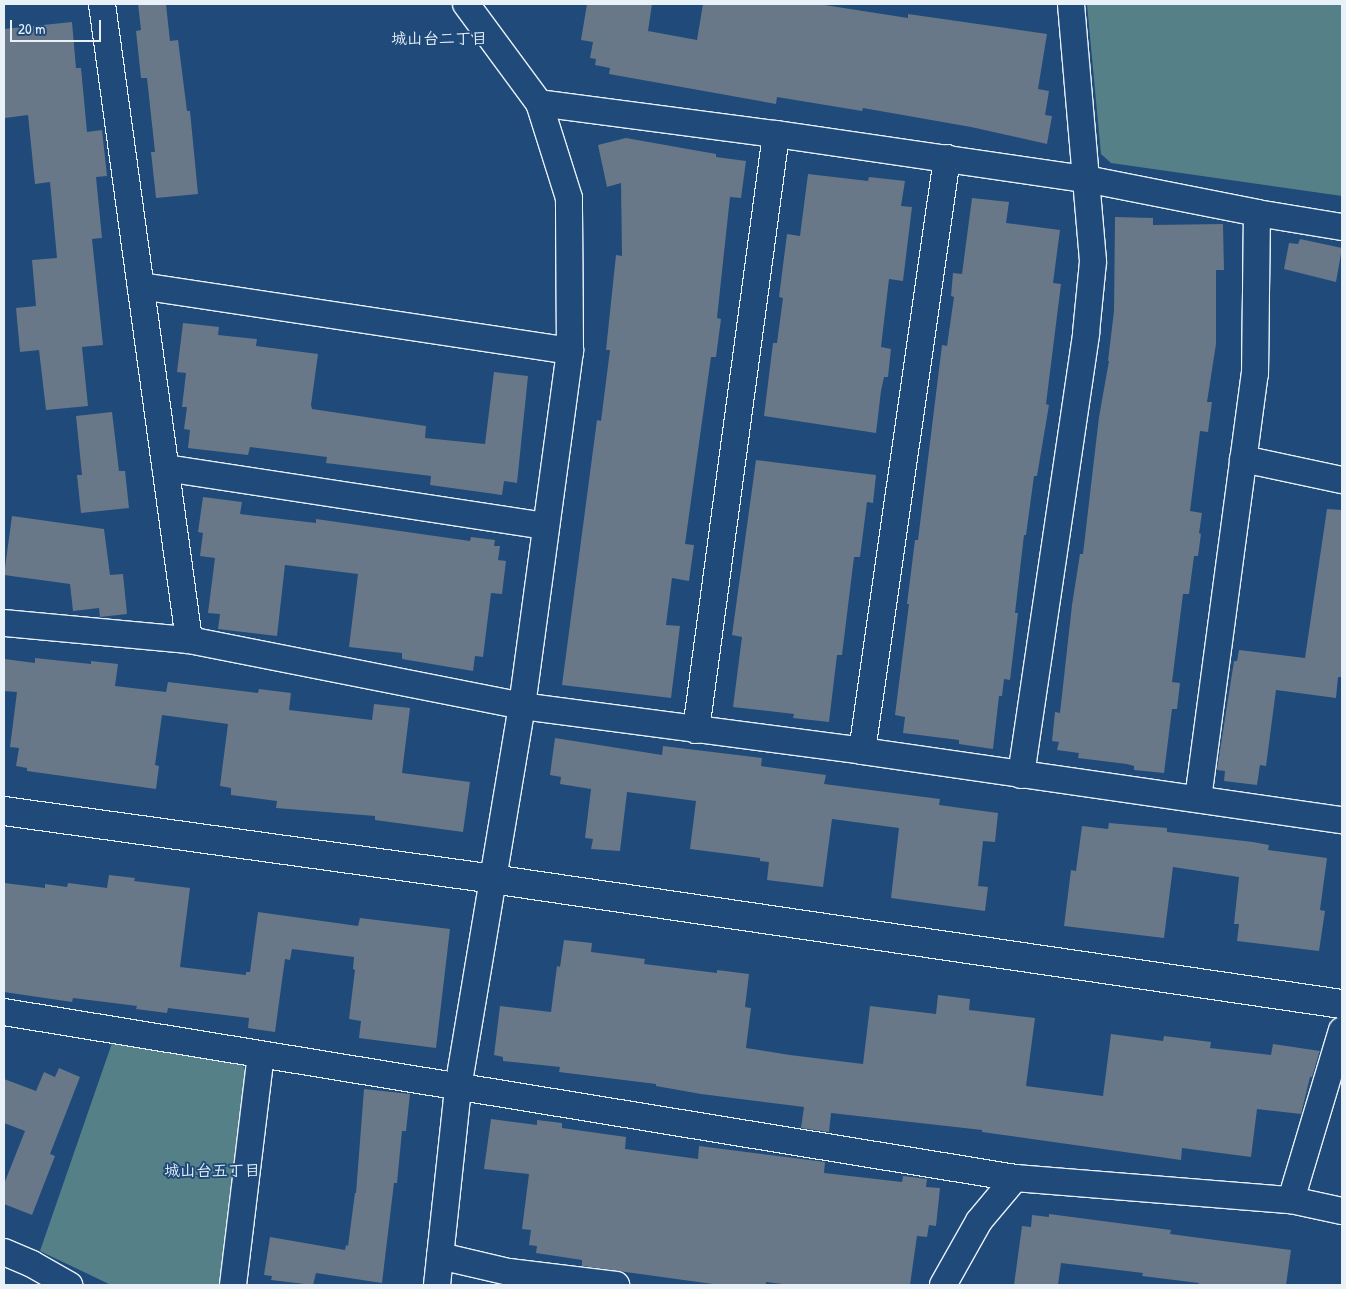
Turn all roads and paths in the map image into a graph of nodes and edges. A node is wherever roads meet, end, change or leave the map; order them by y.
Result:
1 (102, 4) edge
2 (466, 4) edge
3 (1072, 4) edge
4 (539, 103) junction
5 (776, 134) junction
6 (947, 158) junction
7 (1086, 179) junction
8 (1257, 213) junction
9 (1342, 226) edge
10 (141, 286) junction
11 (570, 351) junction
12 (1243, 459) junction
13 (166, 468) junction
14 (1342, 480) edge
15 (545, 526) junction
16 (4, 623) edge
17 (189, 640) junction
18 (522, 706) junction
19 (696, 730) junction
20 (862, 752) junction
21 (1021, 775) junction
22 (1198, 799) junction
23 (4, 811) edge
24 (1342, 820) edge
25 (492, 879) junction
26 (1342, 1004) edge
27 (4, 1012) edge
28 (1342, 1030) edge
29 (261, 1055) junction
30 (458, 1088) junction
31 (1015, 1178) junction
32 (1291, 1200) junction
33 (1342, 1211) edge
34 (4, 1252) edge
35 (440, 1256) junction
36 (69, 1285) edge
37 (233, 1285) edge
38 (437, 1285) edge
39 (616, 1285) edge
40 (943, 1285) edge

1 - 10 street
2 - 4 street
3 - 7 street
4 - 5 street
4 - 11 street
5 - 6 street
5 - 19 street
6 - 7 street
6 - 20 street
7 - 8 street
7 - 21 street
8 - 9 street
8 - 12 street
10 - 11 street
10 - 13 street
11 - 15 street
12 - 14 street
12 - 22 street
13 - 15 street
13 - 17 street
15 - 18 street
16 - 17 street
17 - 18 street
18 - 19 street
18 - 25 street
19 - 20 street
20 - 21 street
21 - 22 street
22 - 24 street
23 - 25 street
25 - 26 street
25 - 30 street
27 - 29 street
28 - 32 street
29 - 30 street
29 - 37 street
30 - 31 street
30 - 35 street
31 - 32 street
31 - 40 street
32 - 33 street
34 - 36 street
35 - 38 street
35 - 39 street

